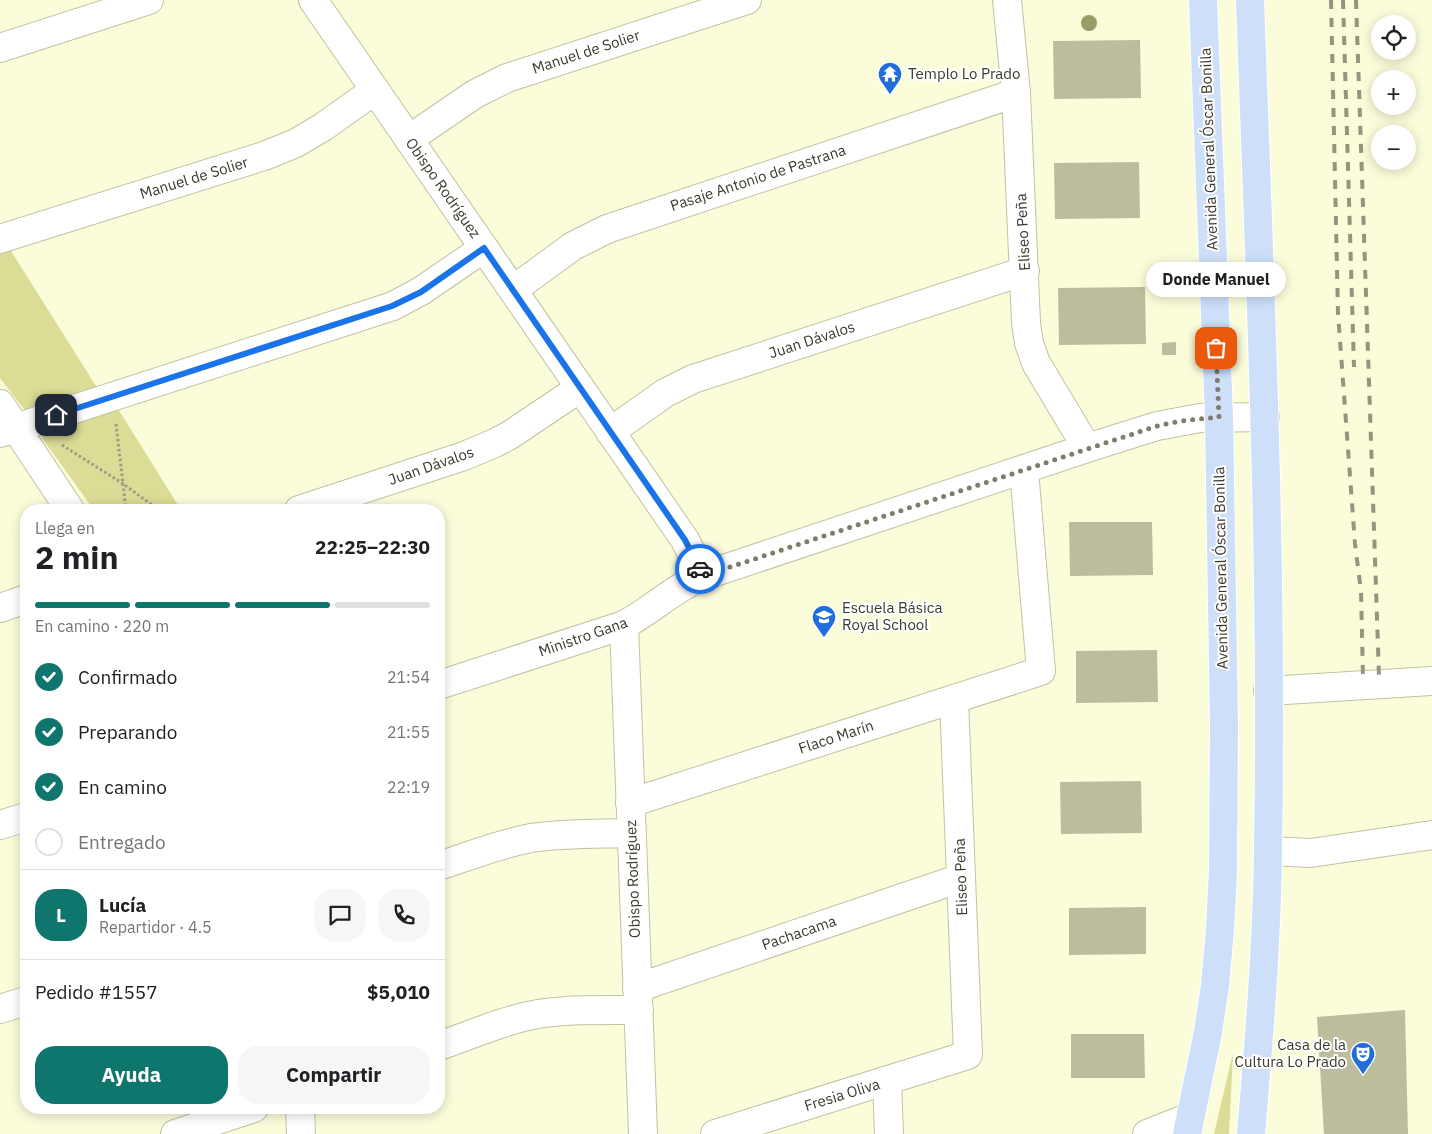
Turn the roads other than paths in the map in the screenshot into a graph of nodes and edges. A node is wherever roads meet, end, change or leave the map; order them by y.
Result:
1 (149, 0) edge
2 (313, 0) edge
3 (747, 0) edge
4 (1007, 0) edge
5 (1203, 0) edge
6 (1250, 0) edge
7 (0, 48) edge
8 (375, 90) junction
9 (1016, 93) junction
10 (409, 139) junction
11 (0, 239) edge
12 (484, 248) junction
13 (1025, 271) junction
14 (513, 290) junction
15 (580, 388) junction
16 (0, 404) edge
17 (1219, 417) junction
18 (1265, 417) junction
19 (18, 427) edge
20 (610, 432) junction
21 (1087, 448) junction
22 (1024, 470) junction
23 (66, 504) edge
24 (317, 504) edge
25 (703, 576) junction
26 (20, 601) edge
27 (0, 608) edge
28 (624, 625) junction
29 (1432, 681) edge
30 (445, 683) edge
31 (1268, 691) junction
32 (954, 700) junction
33 (630, 803) junction
34 (20, 818) edge
35 (0, 825) edge
36 (631, 833) junction
37 (1432, 835) edge
38 (1268, 851) junction
39 (445, 864) edge
40 (961, 878) junction
41 (638, 999) junction
42 (20, 1003) edge
43 (0, 1009) edge
44 (445, 1044) edge
45 (968, 1055) joint
46 (887, 1081) junction
47 (236, 1114) edge
48 (300, 1114) edge
49 (1188, 1127) edge
50 (175, 1134) edge
51 (301, 1134) edge
52 (643, 1134) edge
53 (715, 1134) edge
54 (889, 1134) edge
55 (1147, 1134) edge
56 (1251, 1134) edge

1 - 7 street
2 - 8 street, Obispo Rodríguez
3 - 10 street, Manuel de Solier
4 - 9 street, Eliseo Peña
5 - 17 main road, Avenida General Óscar Bonilla
6 - 18 main road
8 - 10 street, Obispo Rodríguez
8 - 11 street, Manuel de Solier
9 - 13 street, Eliseo Peña
9 - 14 street, Pasaje Antonio de Pastrana
10 - 12 street, Obispo Rodríguez
12 - 14 street, Obispo Rodríguez
12 - 19 street
13 - 20 street, Juan Dávalos
13 - 21 street, Eliseo Peña
14 - 15 street, Obispo Rodríguez
15 - 20 street, Obispo Rodríguez
15 - 24 street, Juan Dávalos
16 - 19 street
17 - 18 street, Ministro Gana
17 - 21 street, Ministro Gana
17 - 49 main road, Avenida General Óscar Bonilla
18 - 31 main road
19 - 23 street
20 - 25 street, Obispo Rodríguez
21 - 22 street, Ministro Gana
22 - 25 street, Ministro Gana
22 - 32 street, Flaco Marín
25 - 28 street, Ministro Gana
26 - 27 street
28 - 30 street, Ministro Gana
28 - 33 street, Obispo Rodríguez
29 - 31 street
31 - 38 main road
32 - 33 street, Flaco Marín
32 - 40 street, Eliseo Peña
33 - 36 street, Obispo Rodríguez
34 - 35 street
36 - 39 street
36 - 41 street, Obispo Rodríguez
37 - 38 street
38 - 56 main road
40 - 41 street, Pachacama
40 - 45 street, Eliseo Peña
41 - 44 street, Pachacama
41 - 52 street, Obispo Rodríguez
42 - 43 street
45 - 46 street, Fresia Oliva
46 - 53 street, Fresia Oliva
46 - 54 street
47 - 50 street
48 - 51 street
49 - 55 street

